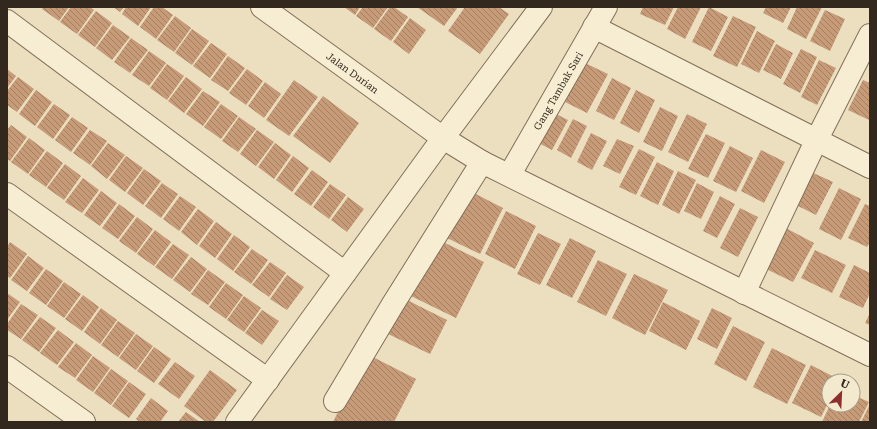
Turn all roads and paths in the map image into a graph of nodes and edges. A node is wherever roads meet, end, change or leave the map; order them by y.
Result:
1 (262, 7) edge
2 (606, 7) edge
3 (537, 9) edge
4 (7, 21) edge
5 (594, 28) junction
6 (870, 35) edge
7 (443, 138) junction
8 (816, 141) junction
9 (482, 162) junction
10 (870, 167) edge
11 (510, 174) junction
12 (7, 194) edge
13 (345, 274) junction
14 (744, 293) junction
15 (870, 355) edge
16 (7, 367) edge
17 (268, 380) junction
18 (335, 401) dead end
19 (84, 422) edge
20 (237, 422) edge

1 - 7 street, Jalan Durian
2 - 5 street, Gang Tambak Sari
3 - 7 street
4 - 13 street
5 - 8 street
5 - 11 street, Gang Tambak Sari
6 - 8 street
7 - 9 street, Jalan Durian
7 - 13 street
8 - 10 street
8 - 14 street
9 - 11 street, Jalan Durian
9 - 18 street
11 - 14 street, Jalan Durian
12 - 17 street
13 - 17 street
14 - 15 street, Jalan Durian
16 - 19 street
17 - 20 street

